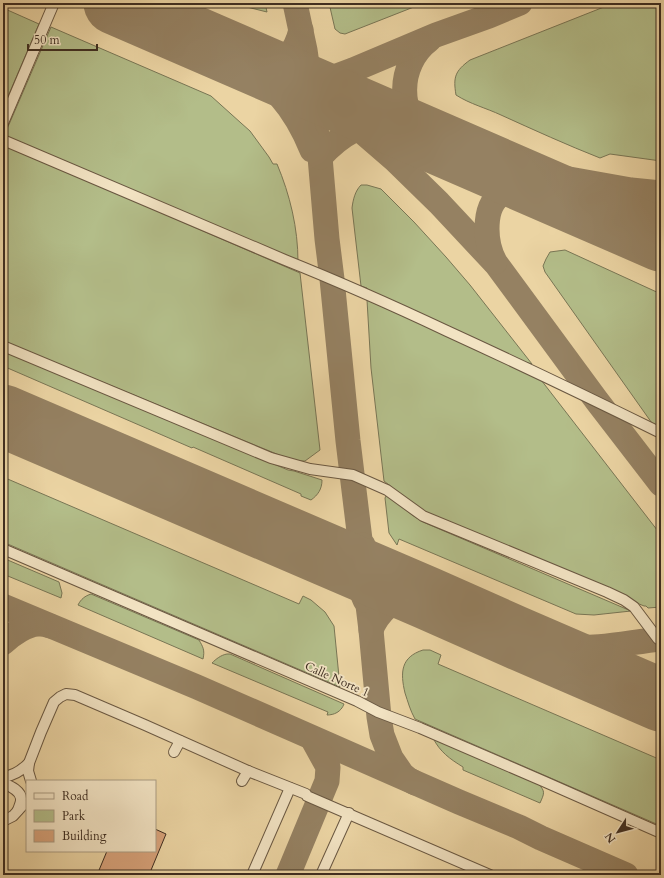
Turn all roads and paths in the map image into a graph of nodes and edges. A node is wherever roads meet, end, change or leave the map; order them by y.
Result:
1 (54, 3) edge
2 (3, 123) edge
3 (3, 140) edge
4 (3, 346) edge
5 (661, 433) edge
6 (3, 549) edge
7 (658, 639) dead end
8 (180, 741) junction
9 (174, 752) dead end
10 (29, 763) junction
11 (248, 771) junction
12 (3, 778) edge
13 (31, 780) edge
14 (242, 781) dead end
15 (3, 782) edge
16 (290, 788) junction
17 (26, 800) edge
18 (18, 810) junction
19 (349, 813) junction
20 (3, 821) edge
21 (661, 833) edge
22 (252, 875) edge
23 (321, 875) edge
24 (490, 875) edge

1 - 2 lane
3 - 5 lane
4 - 7 lane
6 - 21 lane, Calle Norte 1
8 - 9 lane
8 - 10 lane
8 - 11 lane
10 - 12 lane
10 - 13 lane
11 - 14 lane
11 - 16 lane
15 - 18 lane
16 - 19 lane
16 - 22 lane
17 - 18 lane
18 - 20 lane
19 - 23 lane
19 - 24 lane

